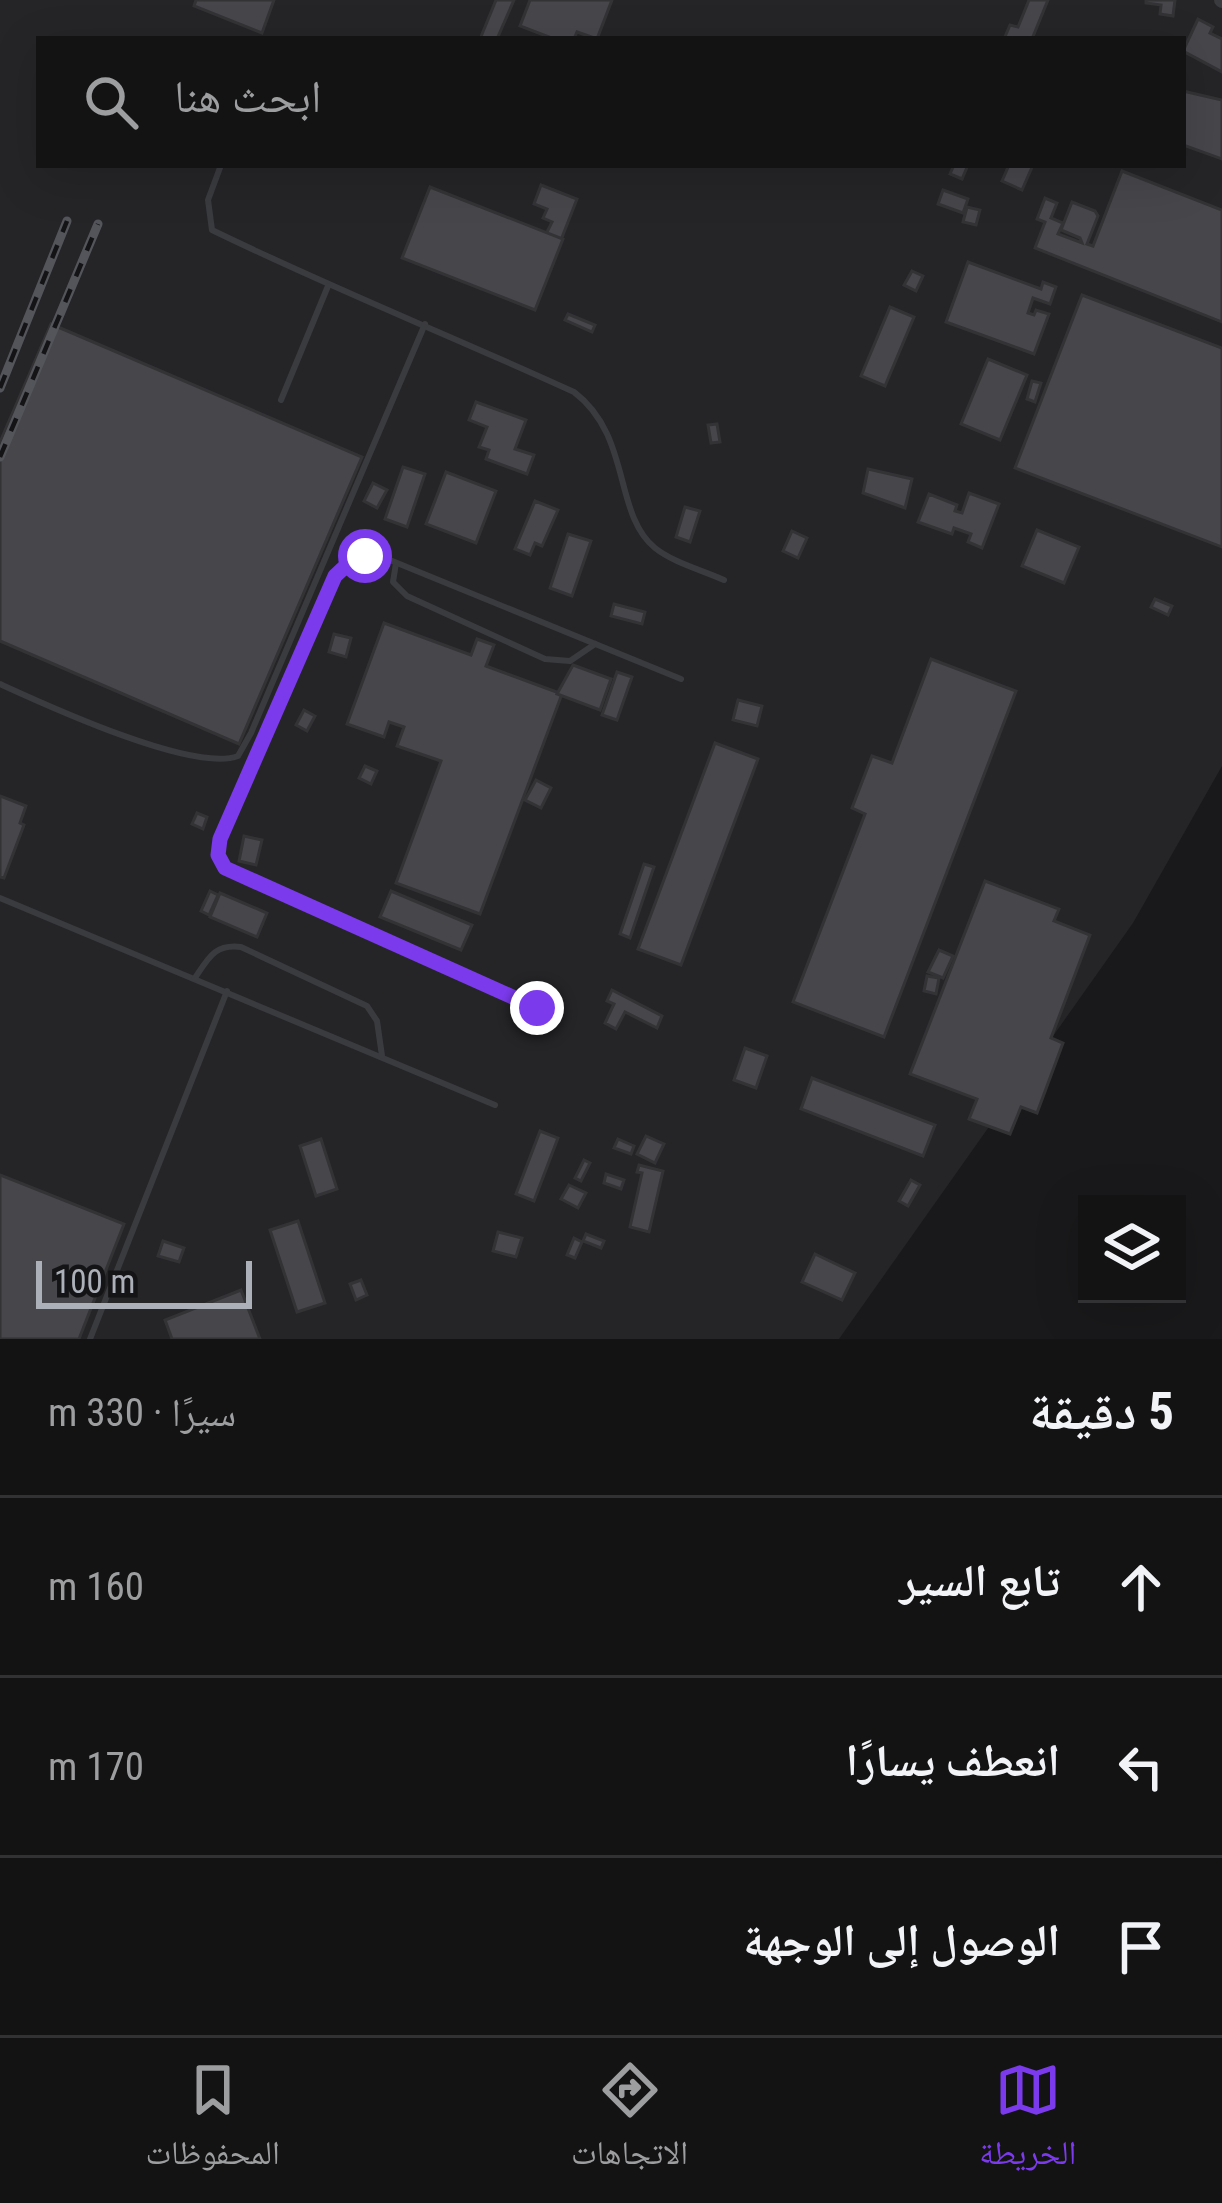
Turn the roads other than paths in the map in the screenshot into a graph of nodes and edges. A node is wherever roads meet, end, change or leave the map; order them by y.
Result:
1 (220, 168) edge
2 (328, 286) junction
3 (425, 323) junction
4 (281, 400) dead end
5 (396, 562) junction
6 (724, 580) dead end
7 (595, 644) junction
8 (681, 679) dead end
9 (0, 684) edge
10 (0, 898) edge
11 (195, 978) junction
12 (227, 991) junction
13 (537, 1008) dead end
14 (382, 1057) junction
15 (495, 1105) dead end
16 (90, 1339) edge

1 - 2 lane
2 - 3 lane
2 - 4 lane
3 - 6 lane
3 - 9 lane
5 - 7 lane
5 - 7 lane
5 - 13 lane
7 - 8 lane
10 - 11 lane
11 - 12 lane
11 - 14 lane
12 - 14 lane
12 - 16 lane
14 - 15 lane

